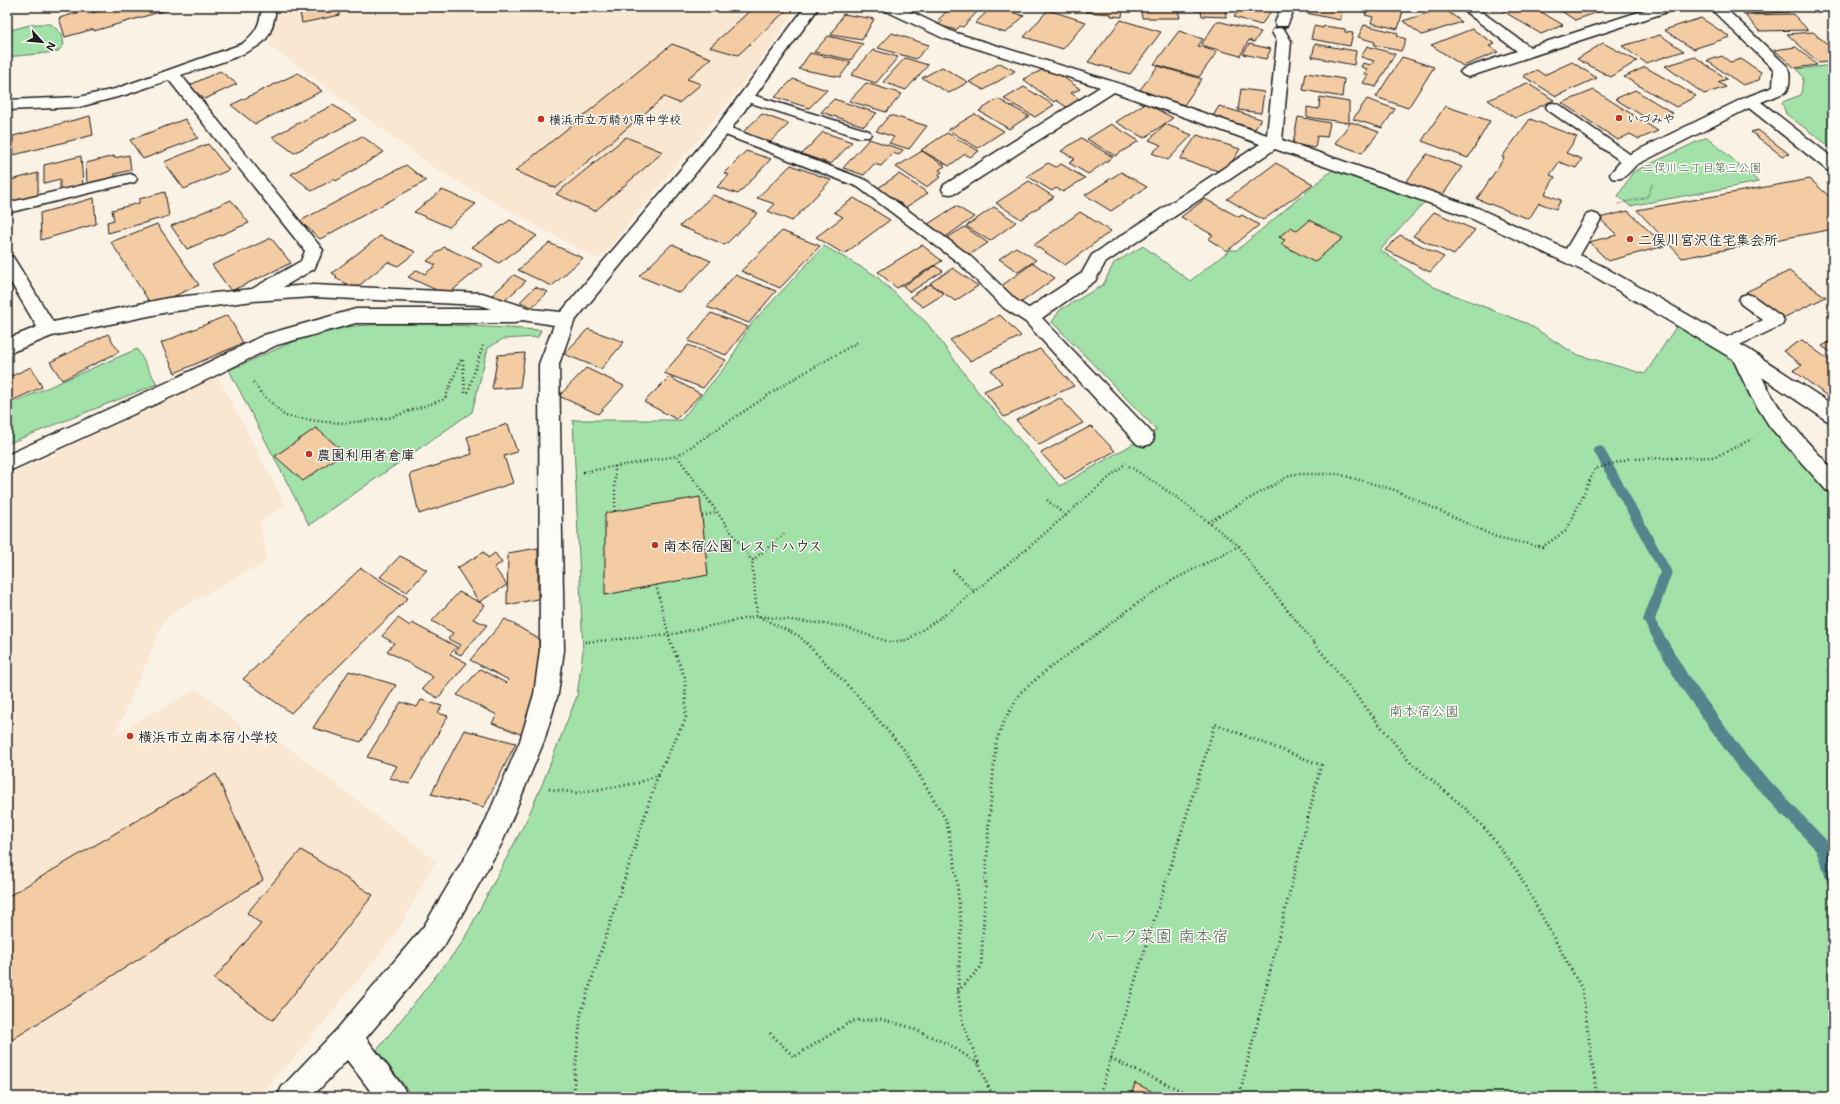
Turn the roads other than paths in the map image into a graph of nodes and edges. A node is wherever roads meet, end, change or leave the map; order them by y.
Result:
1 (269, 7) edge
2 (812, 7) edge
3 (889, 7) edge
4 (1288, 7) edge
5 (1466, 7) edge
6 (1668, 7) edge
7 (1716, 7) edge
8 (1527, 52) junction
9 (1468, 72) dead end
10 (172, 74) junction
11 (1112, 86) junction
12 (746, 97) junction
13 (1750, 101) junction
14 (7, 105) edge
15 (1553, 107) dead end
16 (723, 129) junction
17 (864, 134) dead end
18 (1274, 142) junction
19 (1630, 161) junction
20 (1833, 166) edge
21 (1618, 174) dead end
22 (130, 179) dead end
23 (950, 189) dead end
24 (7, 208) edge
25 (1592, 219) dead end
26 (1570, 258) junction
27 (7, 261) edge
28 (253, 295) junction
29 (1747, 300) dead end
30 (529, 316) junction
31 (1030, 317) junction
32 (566, 319) junction
33 (48, 330) junction
34 (7, 347) edge
35 (1733, 350) junction
36 (1833, 415) edge
37 (1144, 438) road end
38 (7, 464) edge
39 (1833, 484) edge
40 (348, 1038) junction
41 (292, 1097) edge
42 (393, 1097) edge

1 - 10 street
2 - 12 street
3 - 11 street
4 - 18 street
5 - 8 street
6 - 8 street
7 - 13 street
8 - 9 street
10 - 14 street
10 - 28 street
11 - 18 street
11 - 23 street
12 - 16 street
12 - 17 lane
13 - 19 street
13 - 20 street
15 - 19 lane
16 - 31 lane
16 - 32 street
18 - 26 street
18 - 31 street
19 - 21 street
22 - 24 lane
25 - 26 street
26 - 35 street
27 - 33 street
28 - 30 street
28 - 33 street
29 - 35 lane
30 - 32 street
30 - 38 street
31 - 37 street
32 - 40 street
33 - 34 street
35 - 36 street
35 - 39 street
40 - 41 street
40 - 42 street

